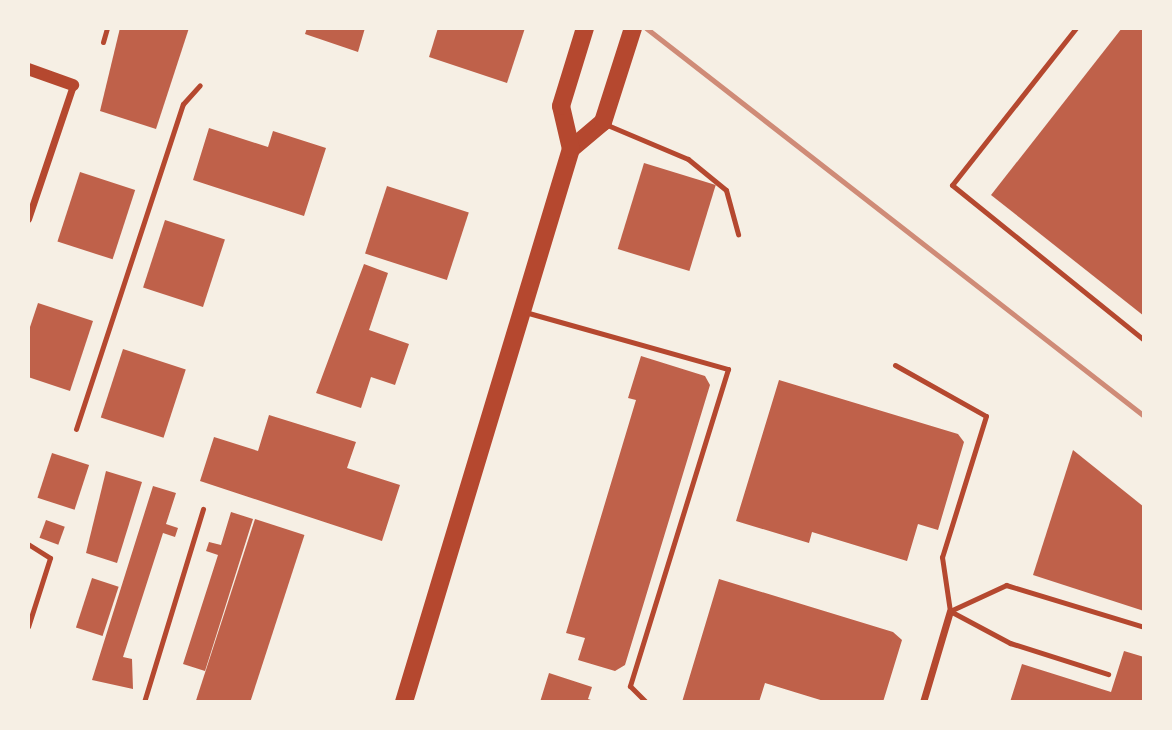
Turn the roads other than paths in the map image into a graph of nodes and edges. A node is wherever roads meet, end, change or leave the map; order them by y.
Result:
1 (107, 28) edge
2 (584, 28) edge
3 (633, 28) edge
4 (1076, 28) edge
5 (103, 42) dead end
6 (28, 69) edge
7 (73, 85) joint
8 (200, 85) dead end
9 (603, 122) junction
10 (571, 149) junction
11 (28, 219) edge
12 (738, 234) dead end
13 (522, 311) junction
14 (1144, 340) edge
15 (895, 365) dead end
16 (76, 429) dead end
17 (203, 509) dead end
18 (28, 544) edge
19 (950, 611) junction
20 (28, 627) edge
21 (1144, 627) edge
22 (1108, 674) dead end
23 (144, 702) edge
24 (404, 702) edge
25 (646, 702) edge
26 (923, 702) edge

1 - 5 lane
2 - 10 main road
3 - 9 main road
4 - 14 lane
6 - 7 street
7 - 11 street
8 - 16 lane
9 - 10 main road
9 - 12 lane
10 - 13 main road
13 - 24 main road
13 - 25 lane
15 - 19 lane
17 - 23 lane
18 - 20 lane
19 - 21 lane
19 - 22 lane
19 - 26 street

